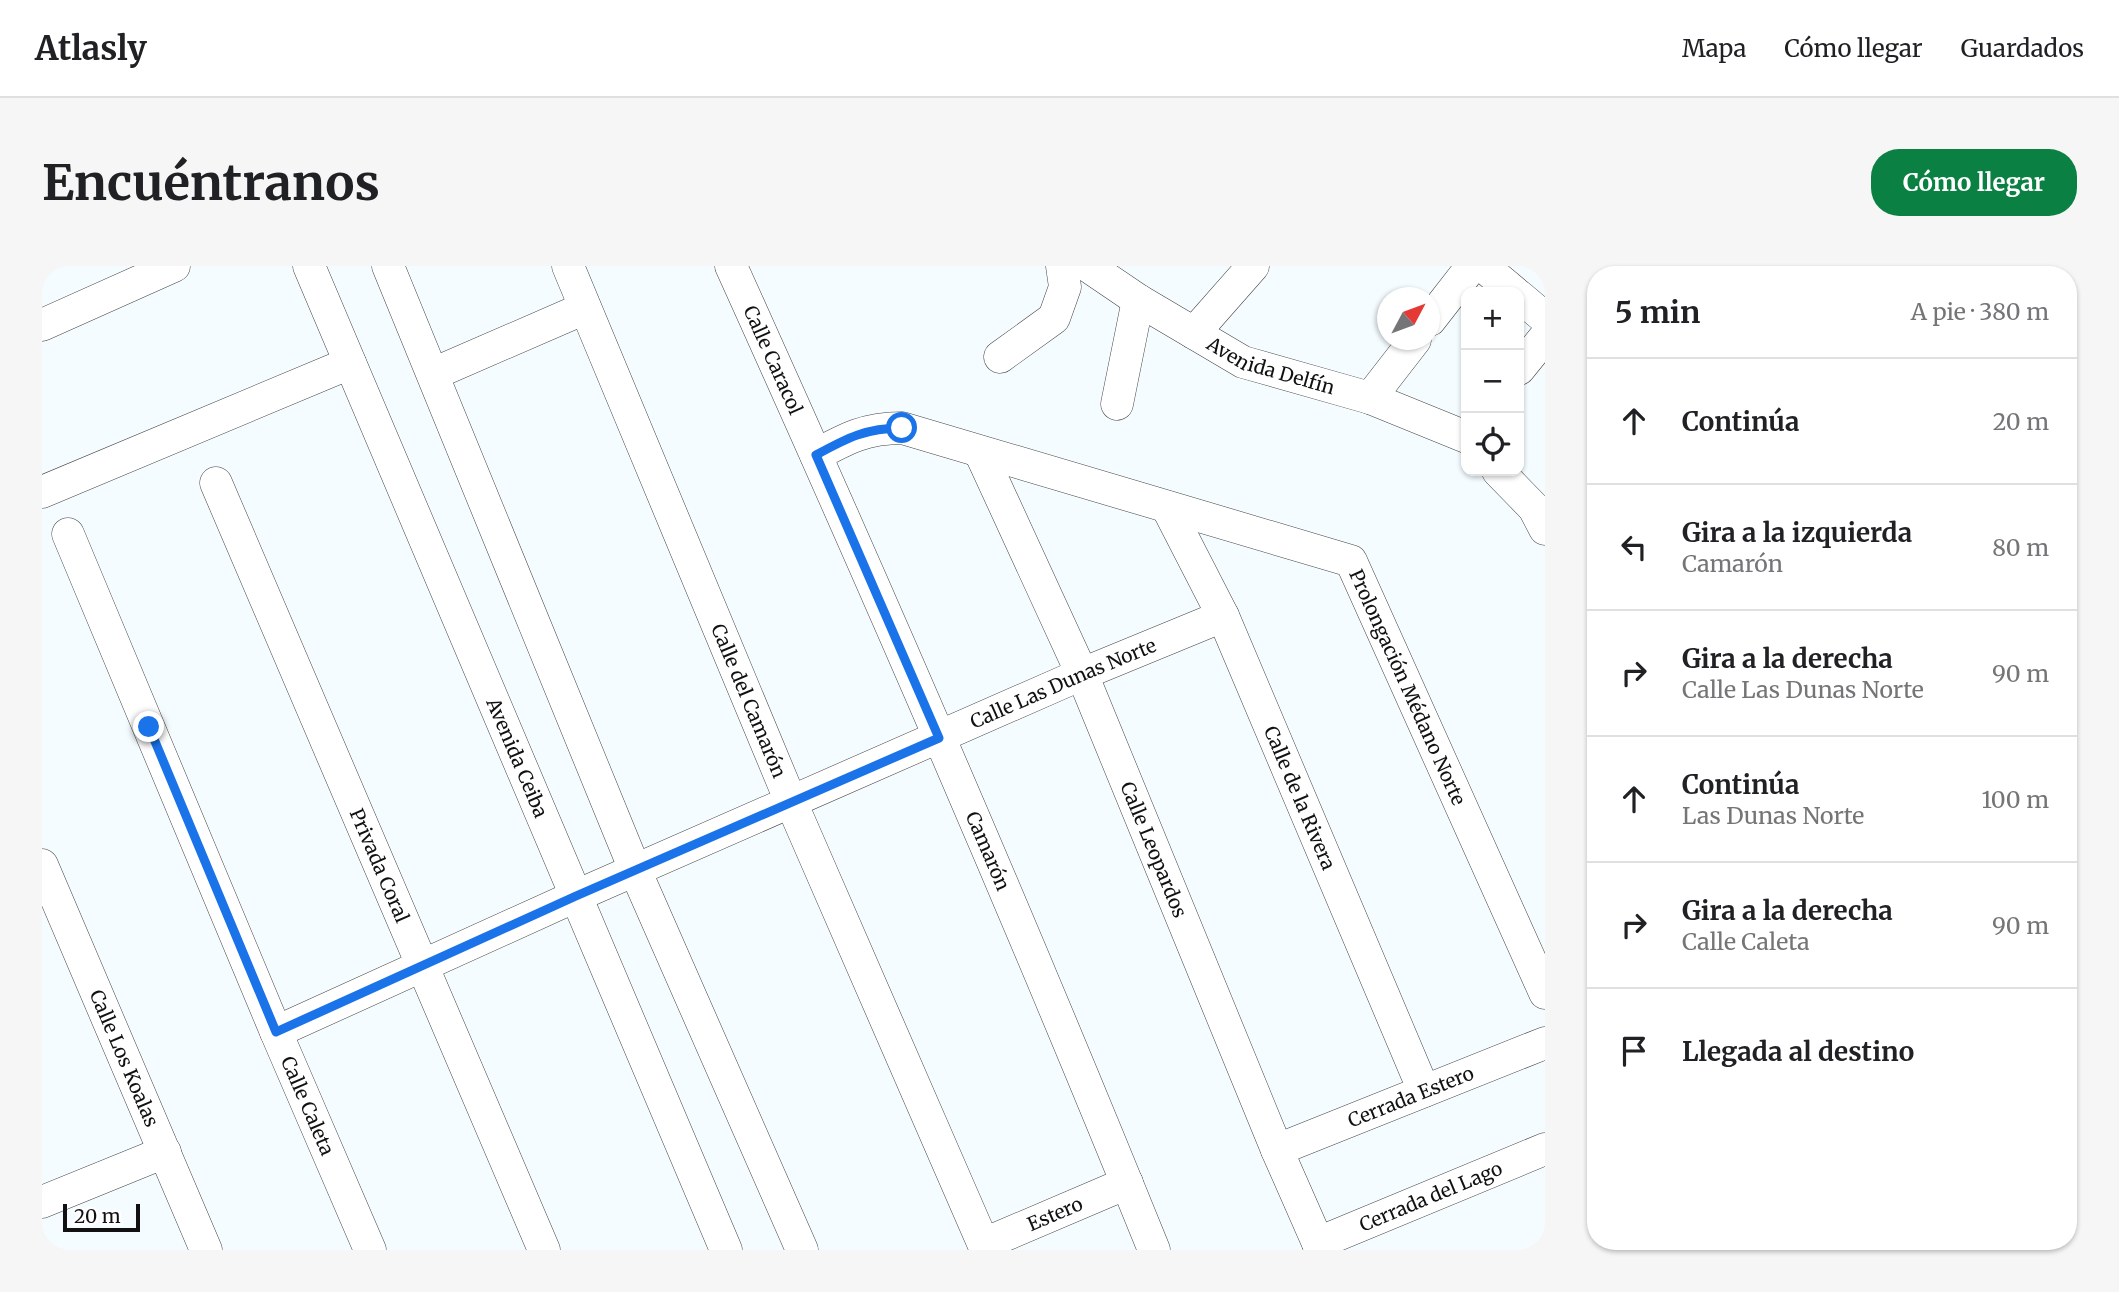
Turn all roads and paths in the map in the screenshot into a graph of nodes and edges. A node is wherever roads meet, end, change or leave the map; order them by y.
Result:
1 (174, 266) edge
2 (309, 266) edge
3 (388, 266) edge
4 (568, 266) edge
5 (731, 266) edge
6 (1062, 266) edge
7 (1088, 266) edge
8 (1253, 266) edge
9 (1472, 266) edge
10 (1483, 266) edge
11 (1508, 287) edge
12 (1138, 300) junction
13 (1524, 300) edge
14 (1440, 307) edge
15 (585, 308) junction
16 (1545, 318) edge
17 (42, 325) edge
18 (1194, 333) junction
19 (1545, 337) edge
20 (1407, 350) edge
21 (1000, 357) dead end
22 (350, 363) junction
23 (1524, 363) edge
24 (433, 374) junction
25 (1370, 398) junction
26 (1117, 404) dead end
27 (1461, 433) edge
28 (980, 452) junction
29 (816, 455) junction
30 (1504, 476) edge
31 (216, 483) dead end
32 (42, 492) edge
33 (1167, 507) junction
34 (1541, 511) edge
35 (68, 534) dead end
36 (1223, 617) junction
37 (1082, 674) junction
38 (939, 738) junction
39 (791, 802) junction
40 (42, 865) edge
41 (635, 870) junction
42 (576, 896) junction
43 (424, 966) junction
44 (1545, 993) edge
45 (276, 1032) junction
46 (1545, 1043) edge
47 (1424, 1091) junction
48 (1545, 1149) edge
49 (1277, 1150) junction
50 (165, 1152) junction
51 (1127, 1183) junction
52 (42, 1202) edge
53 (1319, 1246) edge
54 (985, 1247) edge
55 (206, 1250) edge
56 (370, 1250) edge
57 (544, 1250) edge
58 (726, 1250) edge
59 (802, 1250) edge
60 (1154, 1250) edge

1 - 17 street
2 - 22 street, Avenida Ceiba
3 - 24 street
4 - 15 street, Calle del Camarón
5 - 29 street, Calle Caracol
6 - 21 street
7 - 12 street, Avenida Delfín
8 - 18 street
9 - 14 street
10 - 11 street
12 - 18 street, Avenida Delfín
12 - 26 street
13 - 16 street
15 - 24 street
15 - 39 street, Calle del Camarón
18 - 25 street, Avenida Delfín
19 - 23 street
20 - 25 street
22 - 32 street
22 - 42 street, Avenida Ceiba
24 - 41 street
25 - 27 street, Avenida Delfín
28 - 29 street, Prolongación Médano Norte
28 - 33 street, Prolongación Médano Norte
28 - 37 street, Calle Leopardos
29 - 38 street, Camarón
30 - 34 street
31 - 43 street, Privada Coral
33 - 36 street, Calle de la Rivera
33 - 44 street, Prolongación Médano Norte
35 - 45 street, Calle Caleta
36 - 37 street, Calle Las Dunas Norte
36 - 47 street, Calle de la Rivera
37 - 38 street, Calle Las Dunas Norte
37 - 49 street, Calle Leopardos
38 - 39 street, Calle Las Dunas Norte
38 - 51 street, Camarón
39 - 41 street, Calle Las Dunas Norte
39 - 54 street, Calle del Camarón
40 - 50 street, Calle Los Koalas
41 - 42 street, Calle Las Dunas Norte
41 - 59 street
42 - 43 street, Calle Las Dunas Norte
42 - 58 street, Avenida Ceiba
43 - 45 street, Calle Las Dunas Norte
43 - 57 street, Privada Coral
45 - 56 street, Calle Caleta
46 - 47 street, Cerrada Estero
47 - 49 street, Cerrada Estero
48 - 53 street, Cerrada del Lago
49 - 53 street, Calle Leopardos
50 - 52 street
50 - 55 street, Calle Los Koalas
51 - 54 street, Estero
51 - 60 street, Camarón

